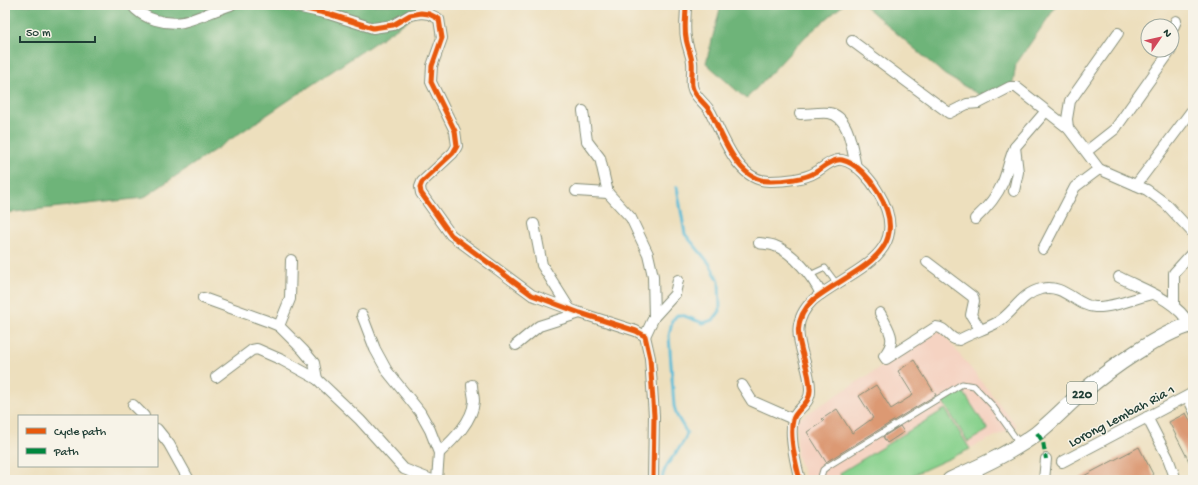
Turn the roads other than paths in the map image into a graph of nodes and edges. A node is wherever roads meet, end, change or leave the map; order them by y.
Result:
1 (132, 5) edge
2 (231, 5) edge
3 (288, 5) edge
4 (686, 5) edge
5 (1118, 34) dead end
6 (852, 41) dead end
7 (1166, 58) edge
8 (1193, 109) edge
9 (583, 111) dead end
10 (1046, 111) junction
11 (800, 114) dead end
12 (1068, 128) junction
13 (1015, 146) junction
14 (1086, 151) junction
15 (856, 167) junction
16 (1099, 169) junction
17 (1136, 185) junction
18 (576, 191) dead end
19 (1014, 191) dead end
20 (608, 193) junction
21 (975, 219) dead end
22 (534, 224) dead end
23 (1193, 233) edge
24 (759, 243) dead end
25 (1043, 249) dead end
26 (1193, 252) edge
27 (291, 260) dead end
28 (927, 262) dead end
29 (810, 275) junction
30 (1119, 277) dead end
31 (678, 280) dead end
32 (837, 284) junction
33 (821, 294) junction
34 (1152, 294) junction
35 (203, 298) dead end
36 (1174, 305) junction
37 (569, 308) junction
38 (880, 312) dead end
39 (580, 313) junction
40 (362, 315) dead end
41 (654, 317) junction
42 (1192, 324) edge
43 (279, 326) junction
44 (980, 329) junction
45 (645, 336) junction
46 (516, 345) dead end
47 (216, 377) dead end
48 (317, 379) junction
49 (472, 385) dead end
50 (742, 385) dead end
51 (1189, 395) edge
52 (133, 405) dead end
53 (1193, 414) edge
54 (143, 415) edge
55 (1147, 417) junction
56 (792, 420) junction
57 (158, 430) edge
58 (1021, 445) junction
59 (439, 452) junction
60 (1046, 459) dead end
61 (1062, 462) dead end
62 (978, 474) edge
63 (189, 480) edge
64 (432, 480) edge
65 (437, 480) edge
66 (653, 480) edge
67 (800, 480) edge
68 (820, 480) edge
69 (950, 480) edge
70 (1044, 480) edge
71 (1176, 480) edge

1 - 2 street
3 - 37 street
4 - 15 street
5 - 12 street
6 - 10 street
7 - 14 street
8 - 17 street
9 - 20 street
10 - 12 street
10 - 13 street
11 - 15 street
12 - 14 street
13 - 19 street
13 - 21 street
14 - 16 street
15 - 32 street
16 - 17 street
16 - 25 street
17 - 23 street
18 - 20 street
20 - 41 street
22 - 37 street
24 - 29 street
26 - 36 street
27 - 43 street
28 - 44 street
29 - 32 lane
29 - 33 street
30 - 34 street
31 - 41 street
32 - 33 street
33 - 56 street
34 - 36 street
34 - 44 street
35 - 43 street
36 - 42 street
37 - 39 street
38 - 44 street
39 - 45 street
39 - 46 street
40 - 59 street
41 - 45 street
42 - 58 main road, 220
43 - 48 street
45 - 66 street
47 - 48 street
48 - 64 street
49 - 59 street
50 - 56 street
51 - 53 lane
51 - 55 street, Lorong Lembah Ria 1
52 - 54 street
55 - 61 street, Lorong Lembah Ria 1
55 - 71 street
56 - 67 street
57 - 63 street
58 - 62 main road, 220
58 - 68 lane
59 - 65 street
60 - 70 street
62 - 69 main road, 220

